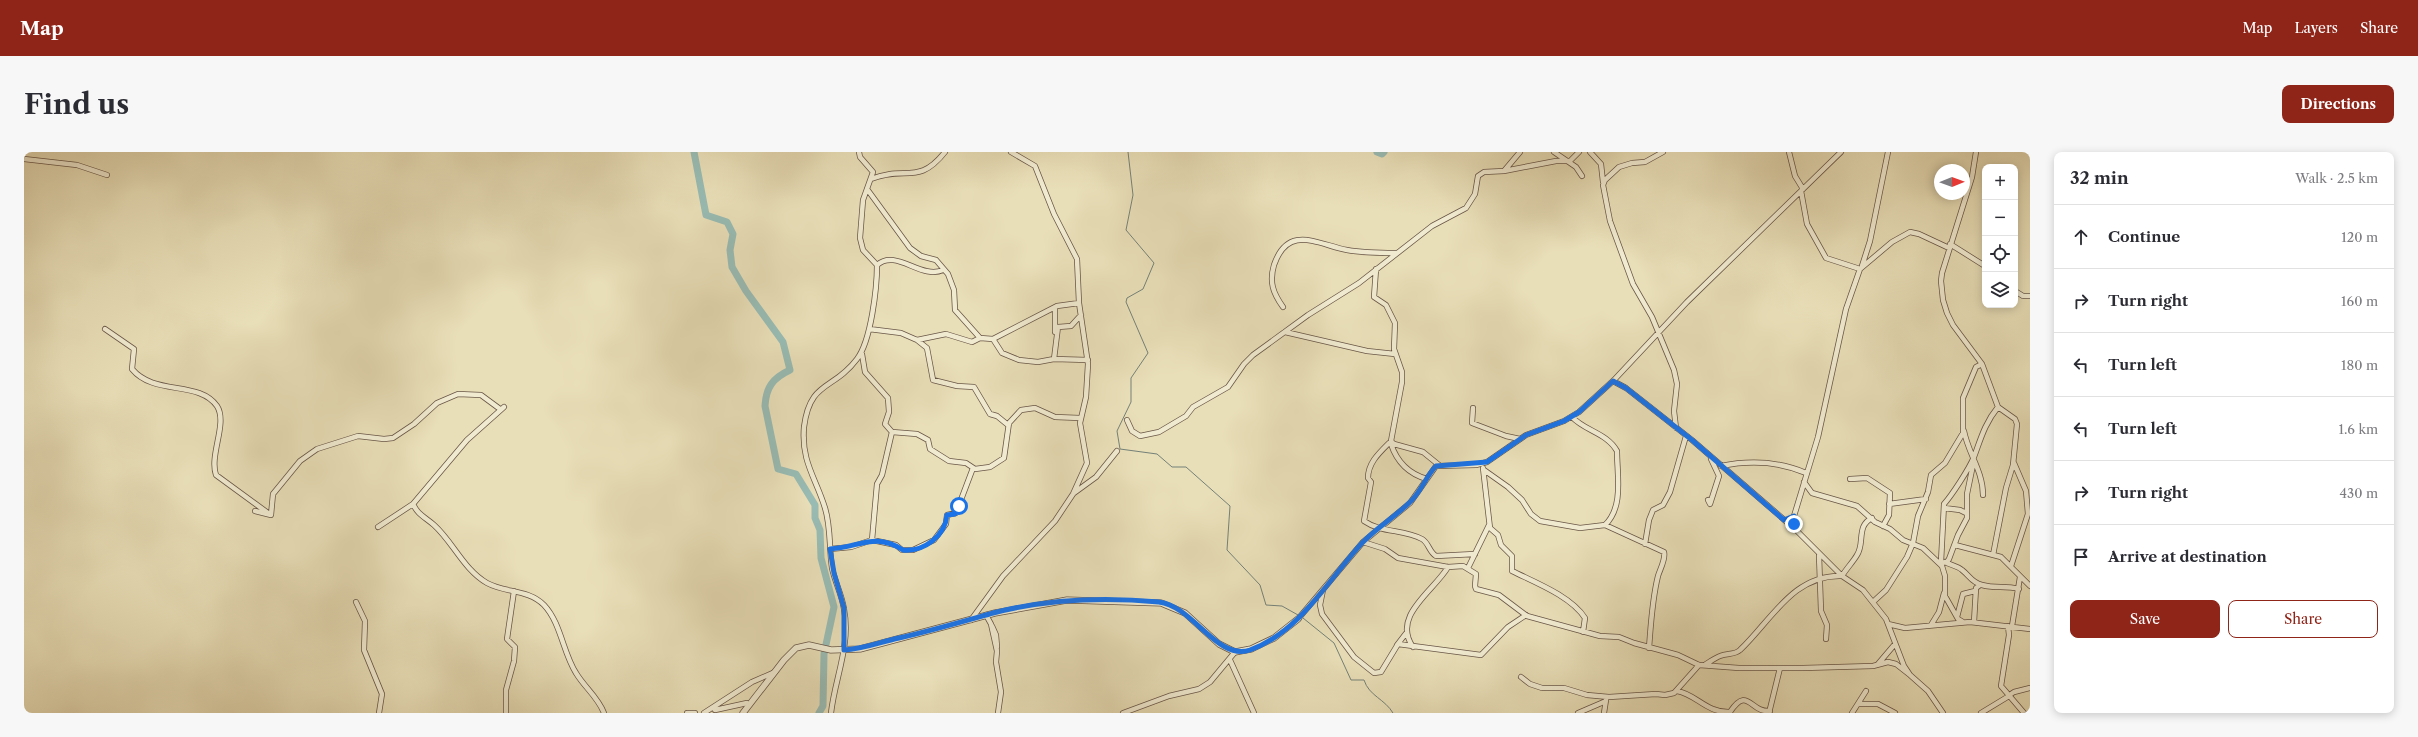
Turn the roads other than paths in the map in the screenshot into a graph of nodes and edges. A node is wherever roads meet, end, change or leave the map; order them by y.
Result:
1 (859, 152) edge
2 (946, 152) edge
3 (1011, 152) edge
4 (1520, 152) edge
5 (1554, 152) edge
6 (1590, 152) edge
7 (1663, 152) edge
8 (1789, 152) edge
9 (1841, 152) edge
10 (1888, 152) edge
11 (1976, 152) edge
12 (1577, 153) edge
13 (24, 159) edge
14 (1566, 161) junction
15 (1504, 170) junction
16 (107, 175) dead end
17 (1582, 176) dead end
18 (871, 179) junction
19 (1603, 182) junction
20 (868, 189) junction
21 (1802, 190) junction
22 (1949, 246) junction
23 (1396, 253) junction
24 (1982, 264) edge
25 (877, 265) junction
26 (1861, 268) junction
27 (1376, 269) junction
28 (943, 270) junction
29 (2018, 293) edge
30 (2030, 296) edge
31 (1079, 303) junction
32 (1055, 307) junction
33 (1282, 308) dead end
34 (1081, 314) junction
35 (105, 329) dead end
36 (869, 329) junction
37 (1285, 332) junction
38 (1659, 334) junction
39 (980, 338) junction
40 (1055, 338) junction
41 (993, 339) junction
42 (917, 340) junction
43 (862, 353) junction
44 (1395, 354) junction
45 (1054, 359) junction
46 (1088, 360) junction
47 (1982, 364) junction
48 (1613, 381) junction
49 (1998, 407) junction
50 (1473, 408) dead end
51 (1572, 417) junction
52 (1080, 418) junction
53 (1127, 420) dead end
54 (1008, 425) junction
55 (1676, 428) junction
56 (1964, 431) junction
57 (892, 432) junction
58 (1686, 436) junction
59 (1520, 439) junction
60 (1392, 444) junction
61 (1117, 451) dead end
62 (1709, 456) junction
63 (1974, 459) junction
64 (2014, 463) junction
65 (1482, 464) junction
66 (1439, 465) junction
67 (1721, 466) junction
68 (973, 468) junction
69 (1484, 470) junction
70 (1806, 473) junction
71 (1427, 479) junction
72 (1850, 479) dead end
73 (1804, 482) junction
74 (1073, 494) junction
75 (1983, 494) dead end
76 (1926, 499) junction
77 (1708, 500) dead end
78 (413, 504) junction
79 (1889, 504) junction
80 (1944, 508) junction
81 (254, 511) dead end
82 (1966, 513) junction
83 (271, 515) junction
84 (1794, 516) junction
85 (1872, 518) junction
86 (1784, 520) junction
87 (1489, 524) junction
88 (1607, 526) junction
89 (1883, 526) junction
90 (378, 527) dead end
91 (1376, 529) junction
92 (1796, 530) junction
93 (872, 540) junction
94 (1363, 542) junction
95 (1914, 543) junction
96 (1645, 544) junction
97 (1955, 546) junction
98 (830, 549) junction
99 (1475, 554) junction
100 (1818, 554) junction
101 (1993, 555) junction
102 (1942, 562) junction
103 (2011, 566) junction
104 (1448, 567) junction
105 (1468, 568) junction
106 (1842, 576) junction
107 (2020, 578) junction
108 (1818, 579) junction
109 (1980, 585) junction
110 (2030, 586) edge
111 (1323, 588) junction
112 (2019, 589) junction
113 (514, 591) junction
114 (1975, 591) junction
115 (1944, 592) junction
116 (356, 602) dead end
117 (1873, 602) junction
118 (986, 615) junction
119 (1526, 615) junction
120 (1957, 617) junction
121 (1298, 619) joint
122 (970, 621) junction
123 (1963, 622) junction
124 (1974, 622) junction
125 (1888, 624) junction
126 (1931, 625) junction
127 (2010, 626) junction
128 (2030, 629) edge
129 (1407, 632) junction
130 (1583, 632) junction
131 (1826, 639) dead end
132 (1895, 644) junction
133 (1397, 645) junction
134 (1413, 647) junction
135 (1649, 648) junction
136 (844, 650) junction
137 (1235, 652) junction
138 (1230, 660) junction
139 (1706, 664) junction
140 (1699, 665) junction
141 (1877, 665) junction
142 (1780, 668) junction
143 (775, 672) junction
144 (1910, 675) junction
145 (1521, 677) dead end
146 (2030, 688) edge
147 (1677, 691) junction
148 (1866, 692) dead end
149 (2009, 696) junction
150 (1606, 698) junction
151 (1859, 704) junction
152 (749, 705) junction
153 (707, 712) edge
154 (1770, 712) edge
155 (379, 713) edge
156 (506, 713) edge
157 (604, 713) edge
158 (687, 713) edge
159 (695, 713) edge
160 (743, 713) edge
161 (831, 713) edge
162 (999, 713) edge
163 (1123, 713) edge
164 (1254, 713) edge
165 (1578, 713) edge
166 (1604, 713) edge
167 (1852, 713) edge
168 (1895, 713) edge
169 (1943, 713) edge
170 (1981, 713) edge
171 (2024, 713) edge

1 - 18 street
2 - 18 street
3 - 31 street
4 - 15 street
5 - 14 street
6 - 19 street
7 - 19 street
8 - 21 street
9 - 21 street
10 - 26 street
11 - 22 street
12 - 14 street
13 - 16 street
14 - 15 street
14 - 17 street
15 - 23 street
18 - 20 street
19 - 38 street
20 - 25 street
20 - 28 street
21 - 26 street
21 - 38 street
22 - 24 street
22 - 26 street
22 - 47 street
23 - 27 street
23 - 33 street
25 - 28 street
25 - 36 street
26 - 70 street
27 - 37 street
27 - 44 street
28 - 39 street
29 - 30 street
31 - 32 street
31 - 34 street
32 - 40 street
32 - 41 street
34 - 40 street
34 - 46 street
35 - 83 street
36 - 42 street
36 - 43 street
37 - 44 street
37 - 53 street
38 - 48 street
38 - 55 street
39 - 41 street
39 - 42 street
40 - 45 street
41 - 45 street
42 - 54 street
43 - 57 street
43 - 98 street
44 - 60 street
45 - 46 street
46 - 52 street
47 - 49 street
47 - 56 street
48 - 51 street
48 - 55 street
49 - 63 street
49 - 64 street
50 - 59 street
51 - 59 street
51 - 88 street
52 - 54 street
52 - 74 street
54 - 68 street
55 - 58 street
56 - 63 street
56 - 76 street
57 - 68 street
57 - 93 street
58 - 62 street
58 - 96 street
59 - 65 street
60 - 66 street
60 - 71 street
60 - 91 street
61 - 74 street
62 - 67 street
62 - 77 street
63 - 75 street
63 - 80 street
63 - 82 street
64 - 101 street
64 - 103 street
65 - 66 street
65 - 69 street
66 - 71 street
67 - 70 street
67 - 86 street
68 - 93 street
69 - 87 street
69 - 88 street
70 - 73 street
71 - 91 street
72 - 79 street
73 - 84 street
73 - 85 street
74 - 122 street
76 - 79 street
76 - 95 street
78 - 83 street
78 - 90 street
78 - 113 street
79 - 89 street
80 - 82 street
80 - 102 street
81 - 83 street
82 - 97 street
84 - 86 street
84 - 92 street
85 - 89 street
85 - 106 street
86 - 92 street
87 - 99 street
87 - 130 street
88 - 96 street
89 - 95 street
91 - 94 street
91 - 99 street
92 - 100 street
93 - 98 street
94 - 104 street
94 - 111 street
95 - 102 street
95 - 117 street
96 - 135 street
97 - 101 street
97 - 102 street
98 - 136 street
99 - 105 street
100 - 106 street
100 - 108 street
101 - 103 street
102 - 109 street
102 - 115 street
103 - 107 street
104 - 105 street
104 - 129 street
105 - 119 street
106 - 108 street
106 - 117 street
107 - 110 street
107 - 112 street
108 - 131 street
108 - 139 street
109 - 112 street
109 - 114 street
111 - 121 street
111 - 133 street
112 - 127 street
113 - 156 street
113 - 157 street
114 - 120 street
114 - 124 street
115 - 120 street
115 - 126 street
116 - 155 street
117 - 125 street
118 - 122 street
118 - 137 street
118 - 162 street
119 - 130 street
119 - 134 street
120 - 123 street
121 - 137 street
122 - 136 street
123 - 124 street
123 - 126 street
124 - 127 street
125 - 126 street
125 - 132 street
127 - 128 street
127 - 149 street
129 - 133 street
129 - 134 street
130 - 135 street
132 - 141 street
132 - 144 street
133 - 134 street
135 - 140 street
136 - 143 street
136 - 161 street
137 - 138 street
138 - 163 street
138 - 164 street
139 - 140 street
139 - 142 street
140 - 147 street
141 - 142 street
141 - 144 street
142 - 154 street
143 - 152 street
143 - 153 street
144 - 169 street
145 - 150 street
146 - 149 street
147 - 150 street
147 - 154 street
148 - 151 street
149 - 170 street
149 - 171 street
150 - 165 street
150 - 166 street
151 - 167 street
151 - 168 street
152 - 153 street
152 - 160 street
158 - 159 street

